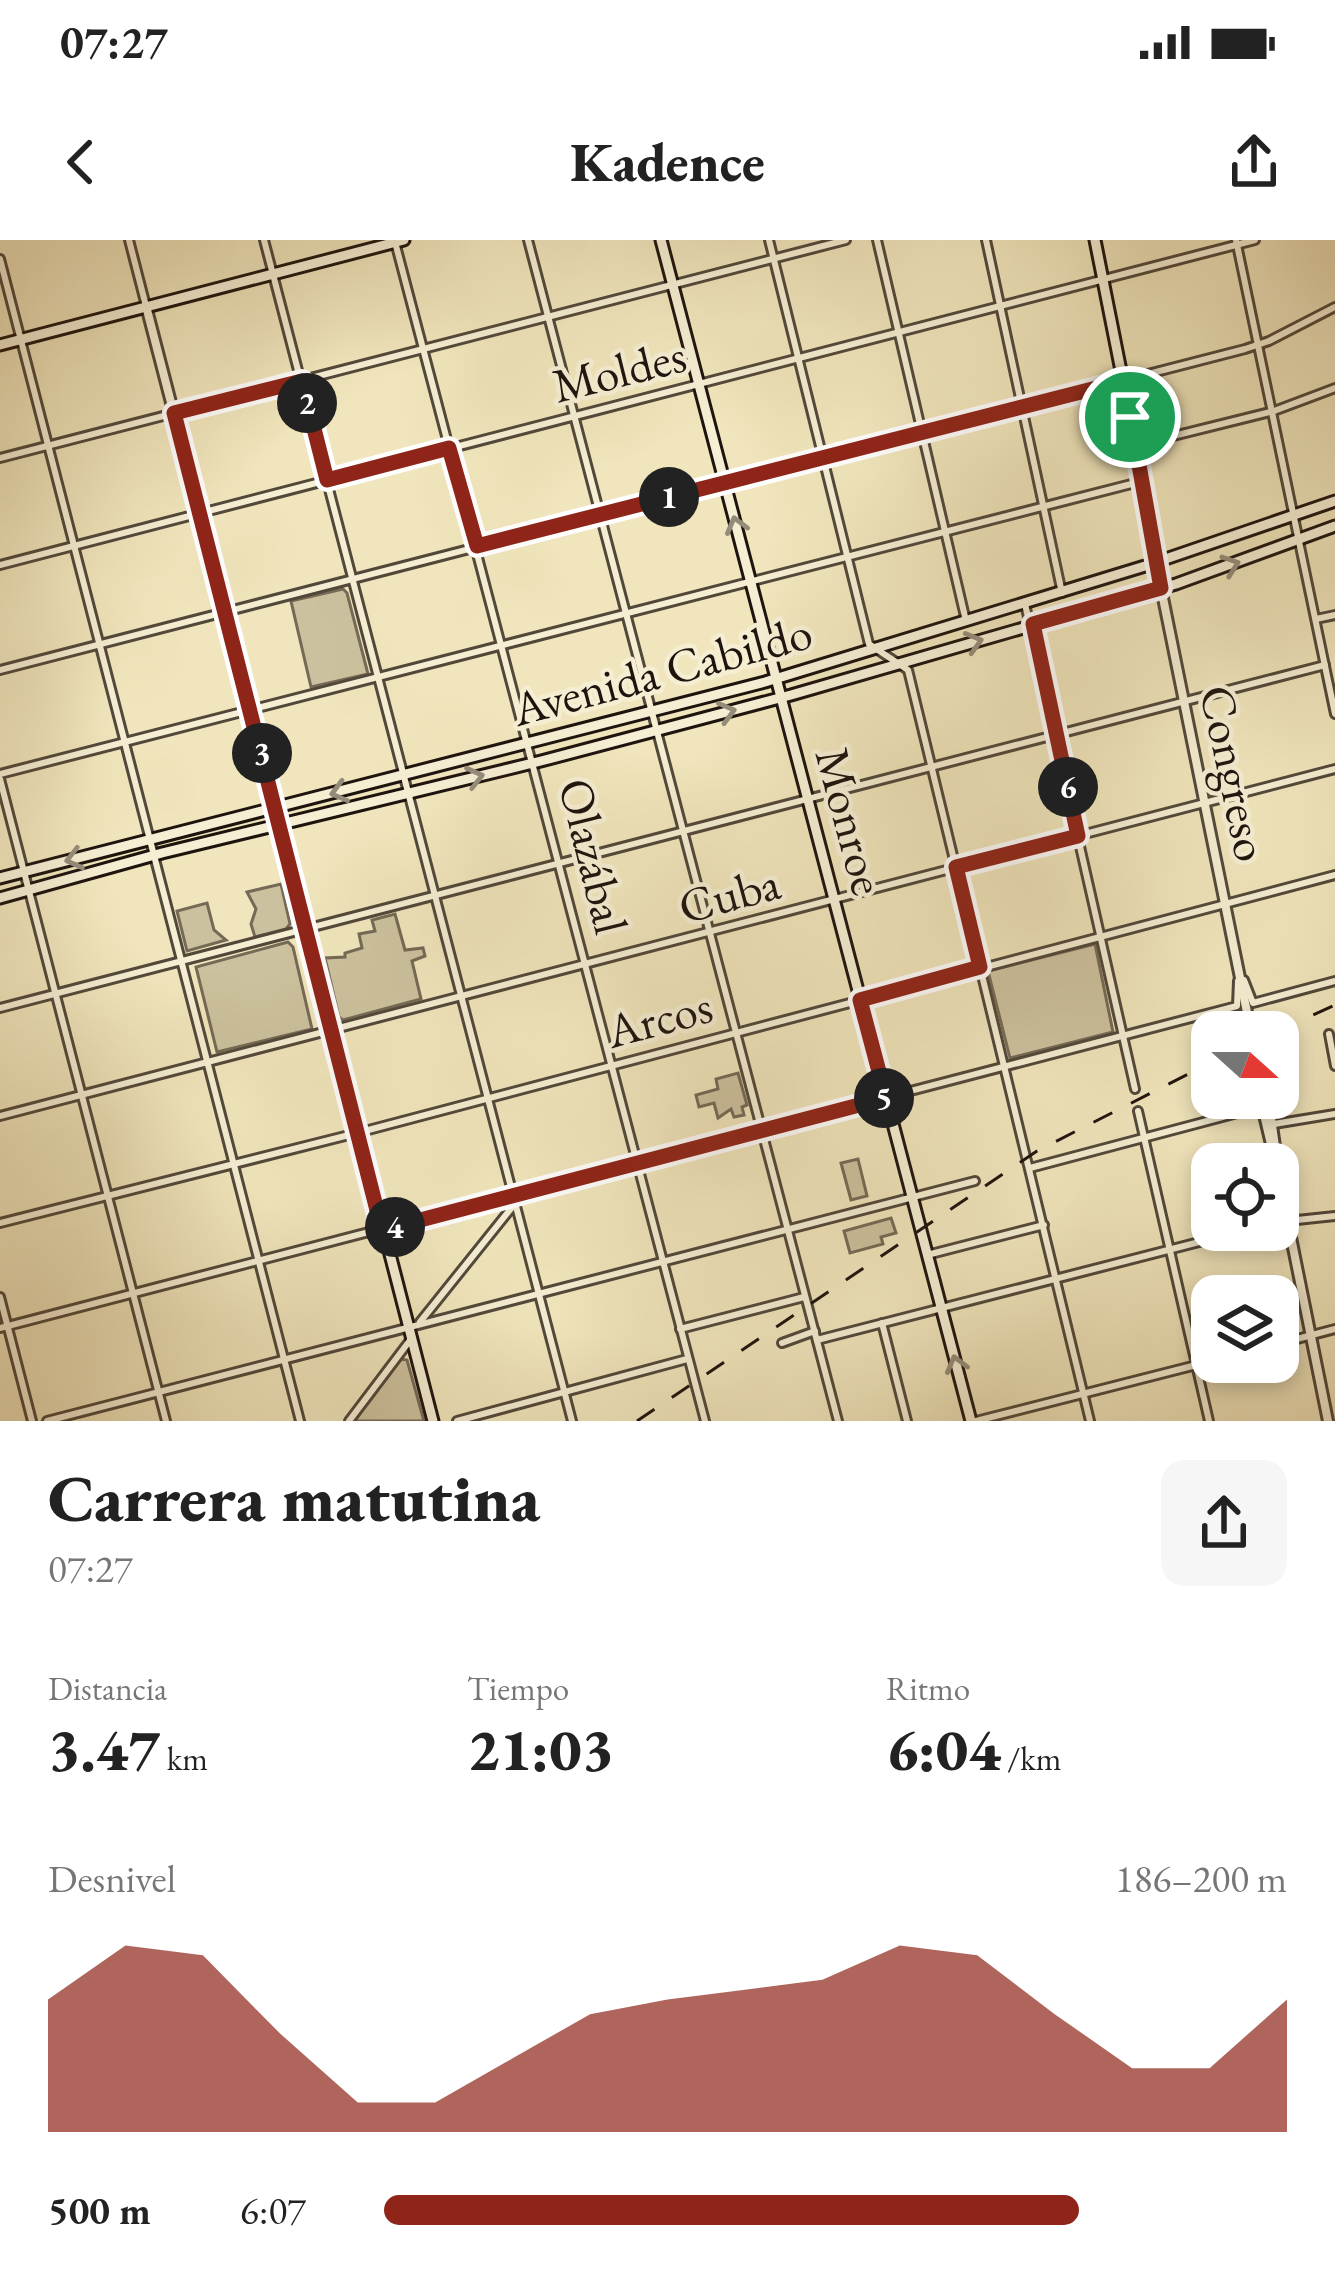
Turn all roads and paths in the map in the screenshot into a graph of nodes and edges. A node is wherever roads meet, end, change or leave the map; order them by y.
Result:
1 (129, 240) edge
2 (264, 240) edge
3 (528, 240) edge
4 (662, 240) edge
5 (769, 240) edge
6 (846, 240) edge
7 (878, 240) edge
8 (986, 240) edge
9 (1094, 240) edge
10 (1255, 240) edge
11 (398, 241) edge
12 (1236, 243) edge
13 (0, 259) edge
14 (773, 260) junction
15 (274, 273) junction
16 (1104, 281) junction
17 (673, 285) junction
18 (146, 306) junction
19 (1000, 306) junction
20 (1335, 308) edge
21 (548, 316) junction
22 (898, 332) junction
23 (21, 339) junction
24 (0, 345) edge
25 (1259, 345) junction
26 (423, 350) junction
27 (797, 358) junction
28 (302, 381) junction
29 (1124, 381) junction
30 (699, 383) junction
31 (1335, 388) edge
32 (1021, 407) junction
33 (1274, 411) junction
34 (174, 413) junction
35 (574, 414) junction
36 (922, 432) junction
37 (1137, 445) junction
38 (48, 446) junction
39 (449, 448) junction
40 (0, 458) edge
41 (823, 458) junction
42 (327, 480) junction
43 (1143, 481) junction
44 (725, 482) junction
45 (1335, 501) edge
46 (1042, 506) junction
47 (200, 513) junction
48 (1296, 514) junction
49 (600, 515) junction
50 (1335, 526) edge
51 (944, 532) junction
52 (1300, 539) junction
53 (477, 546) junction
54 (73, 547) junction
55 (848, 556) junction
56 (1158, 562) junction
57 (0, 565) edge
58 (353, 578) junction
59 (751, 580) junction
60 (1160, 583) junction
61 (1062, 592) junction
62 (1025, 604) junction
63 (226, 611) junction
64 (625, 613) junction
65 (1335, 615) edge
66 (1316, 619) junction
67 (966, 621) junction
68 (1033, 624) junction
69 (99, 644) junction
70 (502, 646) junction
71 (878, 652) junction
72 (899, 663) junction
73 (1325, 665) junction
74 (0, 670) edge
75 (379, 677) junction
76 (776, 678) junction
77 (781, 697) junction
78 (1184, 701) junction
79 (1334, 701) edge
80 (251, 708) junction
81 (651, 712) junction
82 (1335, 714) edge
83 (656, 731) junction
84 (1057, 734) junction
85 (124, 741) junction
86 (528, 744) junction
87 (532, 763) junction
88 (932, 766) junction
89 (1335, 769) edge
90 (402, 775) junction
91 (0, 776) edge
92 (407, 794) junction
93 (807, 798) junction
94 (1204, 802) junction
95 (277, 815) junction
96 (682, 831) junction
97 (1078, 836) junction
98 (149, 840) junction
99 (153, 857) junction
100 (558, 863) junction
101 (956, 867) junction
102 (24, 872) junction
103 (1335, 875) edge
104 (0, 878) edge
105 (28, 891) junction
106 (434, 895) junction
107 (0, 898) edge
108 (834, 900) junction
109 (1225, 903) junction
110 (304, 929) junction
111 (709, 933) junction
112 (1100, 935) junction
113 (180, 960) junction
114 (584, 965) junction
115 (980, 967) junction
116 (1240, 974) junction
117 (1335, 981) edge
118 (55, 993) junction
119 (460, 997) junction
120 (860, 1000) junction
121 (0, 1008) edge
122 (1247, 1011) edge
123 (331, 1032) junction
124 (735, 1032) junction
125 (1329, 1034) dead end
126 (1124, 1036) junction
127 (207, 1063) junction
128 (611, 1065) junction
129 (1006, 1066) junction
130 (1335, 1066) edge
131 (1136, 1089) dead end
132 (81, 1095) junction
133 (486, 1098) junction
134 (886, 1098) junction
135 (1138, 1111) dead end
136 (1335, 1114) edge
137 (0, 1116) edge
138 (1202, 1119) edge
139 (1272, 1119) edge
140 (1274, 1124) junction
141 (760, 1130) junction
142 (357, 1133) junction
143 (1145, 1137) junction
144 (1275, 1143) edge
145 (233, 1163) junction
146 (636, 1163) junction
147 (1030, 1168) junction
148 (975, 1181) dead end
149 (107, 1195) junction
150 (912, 1196) junction
151 (513, 1200) junction
152 (1335, 1216) edge
153 (1299, 1220) edge
154 (0, 1223) edge
155 (1044, 1226) junction
156 (786, 1229) junction
157 (382, 1230) junction
158 (1191, 1244) edge
159 (1171, 1249) junction
160 (1290, 1251) edge
161 (927, 1255) junction
162 (662, 1260) junction
163 (258, 1262) junction
164 (1056, 1279) junction
165 (134, 1293) junction
166 (538, 1294) junction
167 (0, 1297) edge
168 (805, 1297) junction
169 (941, 1308) junction
170 (882, 1323) junction
171 (412, 1326) junction
172 (4, 1327) edge
173 (680, 1329) junction
174 (1335, 1329) edge
175 (816, 1335) junction
176 (1311, 1336) junction
177 (410, 1339) junction
178 (1299, 1339) edge
179 (1191, 1341) edge
180 (782, 1342) dead end
181 (687, 1359) junction
182 (284, 1360) junction
183 (1191, 1365) edge
184 (1200, 1383) edge
185 (158, 1392) junction
186 (564, 1392) junction
187 (1084, 1394) junction
188 (32, 1421) edge
189 (47, 1421) edge
190 (166, 1421) edge
191 (300, 1421) edge
192 (349, 1421) edge
193 (433, 1421) edge
194 (457, 1421) edge
195 (572, 1421) edge
196 (705, 1421) edge
197 (838, 1421) edge
198 (907, 1421) edge
199 (974, 1421) edge
200 (1090, 1421) edge
201 (1209, 1421) edge
202 (1328, 1421) edge

1 - 18 street
2 - 15 street
3 - 21 street
4 - 17 main road, Monroe
5 - 14 street
6 - 14 street
7 - 22 street
8 - 19 street
9 - 16 main road
10 - 12 street, Moldes
11 - 15 main road
11 - 26 street, Olazábal
12 - 16 street, Moldes
12 - 25 street
13 - 23 street
14 - 17 street
14 - 27 street
15 - 18 main road
15 - 28 street
16 - 19 street, Moldes
16 - 29 main road
17 - 21 street
17 - 30 main road, Monroe
18 - 23 main road
18 - 34 street
19 - 22 street, Moldes
19 - 32 street
20 - 25 street
21 - 26 street
21 - 35 street
22 - 27 street, Moldes
22 - 36 street
23 - 24 main road
23 - 38 street
25 - 29 street
25 - 33 street
26 - 28 street
26 - 39 street, Olazábal
27 - 30 street, Moldes
27 - 41 street
28 - 34 street
28 - 42 street
29 - 32 street
29 - 37 main road
30 - 35 street, Moldes
30 - 44 main road, Monroe
31 - 33 street
32 - 36 street
32 - 46 street
33 - 37 street
33 - 48 street
34 - 38 street
34 - 47 street
35 - 39 street, Moldes
35 - 49 street
36 - 41 street
36 - 51 street
37 - 43 main road
38 - 40 street
38 - 54 street
39 - 42 street, Moldes
39 - 53 street, Olazábal
41 - 44 street
41 - 55 street
42 - 47 street, Moldes
42 - 58 street
43 - 46 street
43 - 56 main road
44 - 49 street
59 -> 44 main road, Monroe
45 - 48 main road, Avenida Cabildo
46 - 51 street
46 - 61 street
47 - 54 street, Moldes
47 - 63 street
48 - 52 street
48 - 56 main road, Avenida Cabildo
49 - 53 street
49 - 64 street
50 - 52 main road, Avenida Cabildo
51 - 55 street
51 - 67 street
60 -> 52 main road, Avenida Cabildo
52 - 66 street
53 - 58 street
53 - 70 street, Olazábal
54 - 57 street, Moldes
54 - 69 street
55 - 59 street
55 - 71 street
56 - 60 main road
56 - 61 main road, Avenida Cabildo
58 - 63 street
58 - 75 street
59 - 64 street
59 - 76 main road, Monroe
60 - 68 main road, Avenida Cabildo
60 - 78 street, Congreso
61 - 62 main road, Avenida Cabildo
62 - 67 main road, Avenida Cabildo
62 - 68 street
63 - 69 street
63 - 80 street
64 - 70 street
64 - 81 street
65 - 66 street
66 - 73 street
67 - 71 main road, Avenida Cabildo
72 -> 68 main road, Avenida Cabildo
68 - 84 street
69 - 74 street
69 - 85 street
70 - 75 street
70 - 86 street, Olazábal
71 - 72 street
71 - 76 main road, Avenida Cabildo
72 - 77 main road, Avenida Cabildo
72 - 88 street
73 - 78 street
73 - 79 street
75 - 80 street
75 - 90 street
76 - 77 main road, Monroe
76 - 81 main road, Avenida Cabildo
83 -> 77 main road, Avenida Cabildo
77 - 93 main road, Monroe
78 - 84 street
78 - 94 street, Congreso
79 - 82 street
80 - 85 street
80 - 95 street
81 - 83 street
81 - 86 main road, Avenida Cabildo
83 - 87 main road, Avenida Cabildo
83 - 96 street
84 - 88 street
84 - 97 street
85 - 91 street
85 - 98 street
86 - 87 street, Olazábal
86 - 90 main road, Avenida Cabildo
92 -> 87 main road, Avenida Cabildo
87 - 100 street, Olazábal
88 - 93 street
88 - 101 street
89 - 94 street, Cuba
90 - 92 street
90 -> 95 main road, Avenida Cabildo
91 - 102 street
92 - 95 main road, Avenida Cabildo
92 - 106 street
93 - 96 street
93 - 108 main road, Monroe
94 - 97 street, Cuba
94 - 109 street, Congreso
95 - 98 main road, Avenida Cabildo
95 - 99 main road, Avenida Cabildo
95 - 110 main road
96 - 100 street
96 - 111 street
97 - 101 street, Cuba
97 - 112 street
98 - 99 street
98 -> 102 main road, Avenida Cabildo
99 - 105 main road, Avenida Cabildo
99 - 113 street
100 - 106 street
100 - 114 street, Olazábal
101 - 108 street, Cuba
101 - 115 street
102 - 104 main road, Avenida Cabildo
102 - 105 street
103 - 109 street, Arcos
105 - 107 main road, Avenida Cabildo
105 - 118 street
106 - 110 street
106 - 119 street
108 - 111 street, Cuba
108 - 120 main road, Monroe
109 - 112 street, Arcos
109 - 116 street, Congreso
110 - 113 street
110 - 123 main road
111 - 114 street, Cuba
111 - 124 street
112 - 115 street, Arcos
112 - 126 street
113 - 118 street
113 - 127 street
114 - 119 street, Cuba
114 - 128 street, Olazábal
115 - 120 street, Arcos
115 - 129 street
116 - 117 street, Congreso
116 - 122 street, Congreso
116 - 126 street, Congreso
118 - 121 street
118 - 132 street
119 - 123 street, Cuba
119 - 133 street
120 - 124 street, Arcos
120 - 134 main road, Monroe
123 - 127 street, Cuba
123 - 142 main road
124 - 128 street, Arcos
124 - 141 street
125 - 130 street
126 - 129 street
126 - 131 street
127 - 132 street, Cuba
127 - 145 street
128 - 133 street, Arcos
128 - 146 street, Olazábal
129 - 134 street
129 - 147 street
132 - 137 street, Cuba
132 - 149 street
133 - 142 street, Arcos
133 - 151 street
134 - 141 street
134 - 150 main road, Monroe
135 - 143 street
136 - 140 street
138 - 143 street
139 - 140 street
140 - 144 street
141 - 146 street
141 - 156 street
142 - 145 street, Arcos
142 - 157 main road
143 - 147 street
143 - 159 street
145 - 149 street, Arcos
145 - 163 street
146 - 151 street
146 - 162 street, Olazábal
147 - 155 street
148 - 150 street
149 - 154 street, Arcos
149 - 165 street
150 - 156 street
150 - 161 main road, Monroe
151 - 157 street
151 - 166 street
151 - 171 street
152 - 153 street
155 - 161 street
155 - 164 street
156 - 162 street
156 - 168 street
157 - 163 street
157 - 171 main road
158 - 159 street
159 - 164 street
159 - 179 street
160 - 176 street
161 - 169 main road, Monroe
162 - 166 street
162 - 173 street, Olazábal
163 - 165 street
163 - 182 street
164 - 169 street
164 - 187 street
165 - 172 street
165 - 185 street
166 - 171 street
166 - 186 street
167 - 172 street
168 - 173 street
168 - 175 street
169 - 170 street
199 -> 169 main road, Monroe
170 - 175 street
170 - 198 street
171 - 177 main road
171 - 182 street
172 - 188 street
173 - 181 street, Olazábal
174 - 176 street
175 - 180 street
175 - 197 street
176 - 178 street
176 - 202 street
177 - 192 street
177 - 193 main road
181 - 186 street
181 - 196 street, Olazábal
182 - 185 street
182 - 191 street
183 - 187 street
184 - 201 street
185 - 189 street
185 - 190 street
186 - 194 street
186 - 195 street
187 - 199 street
187 - 200 street

